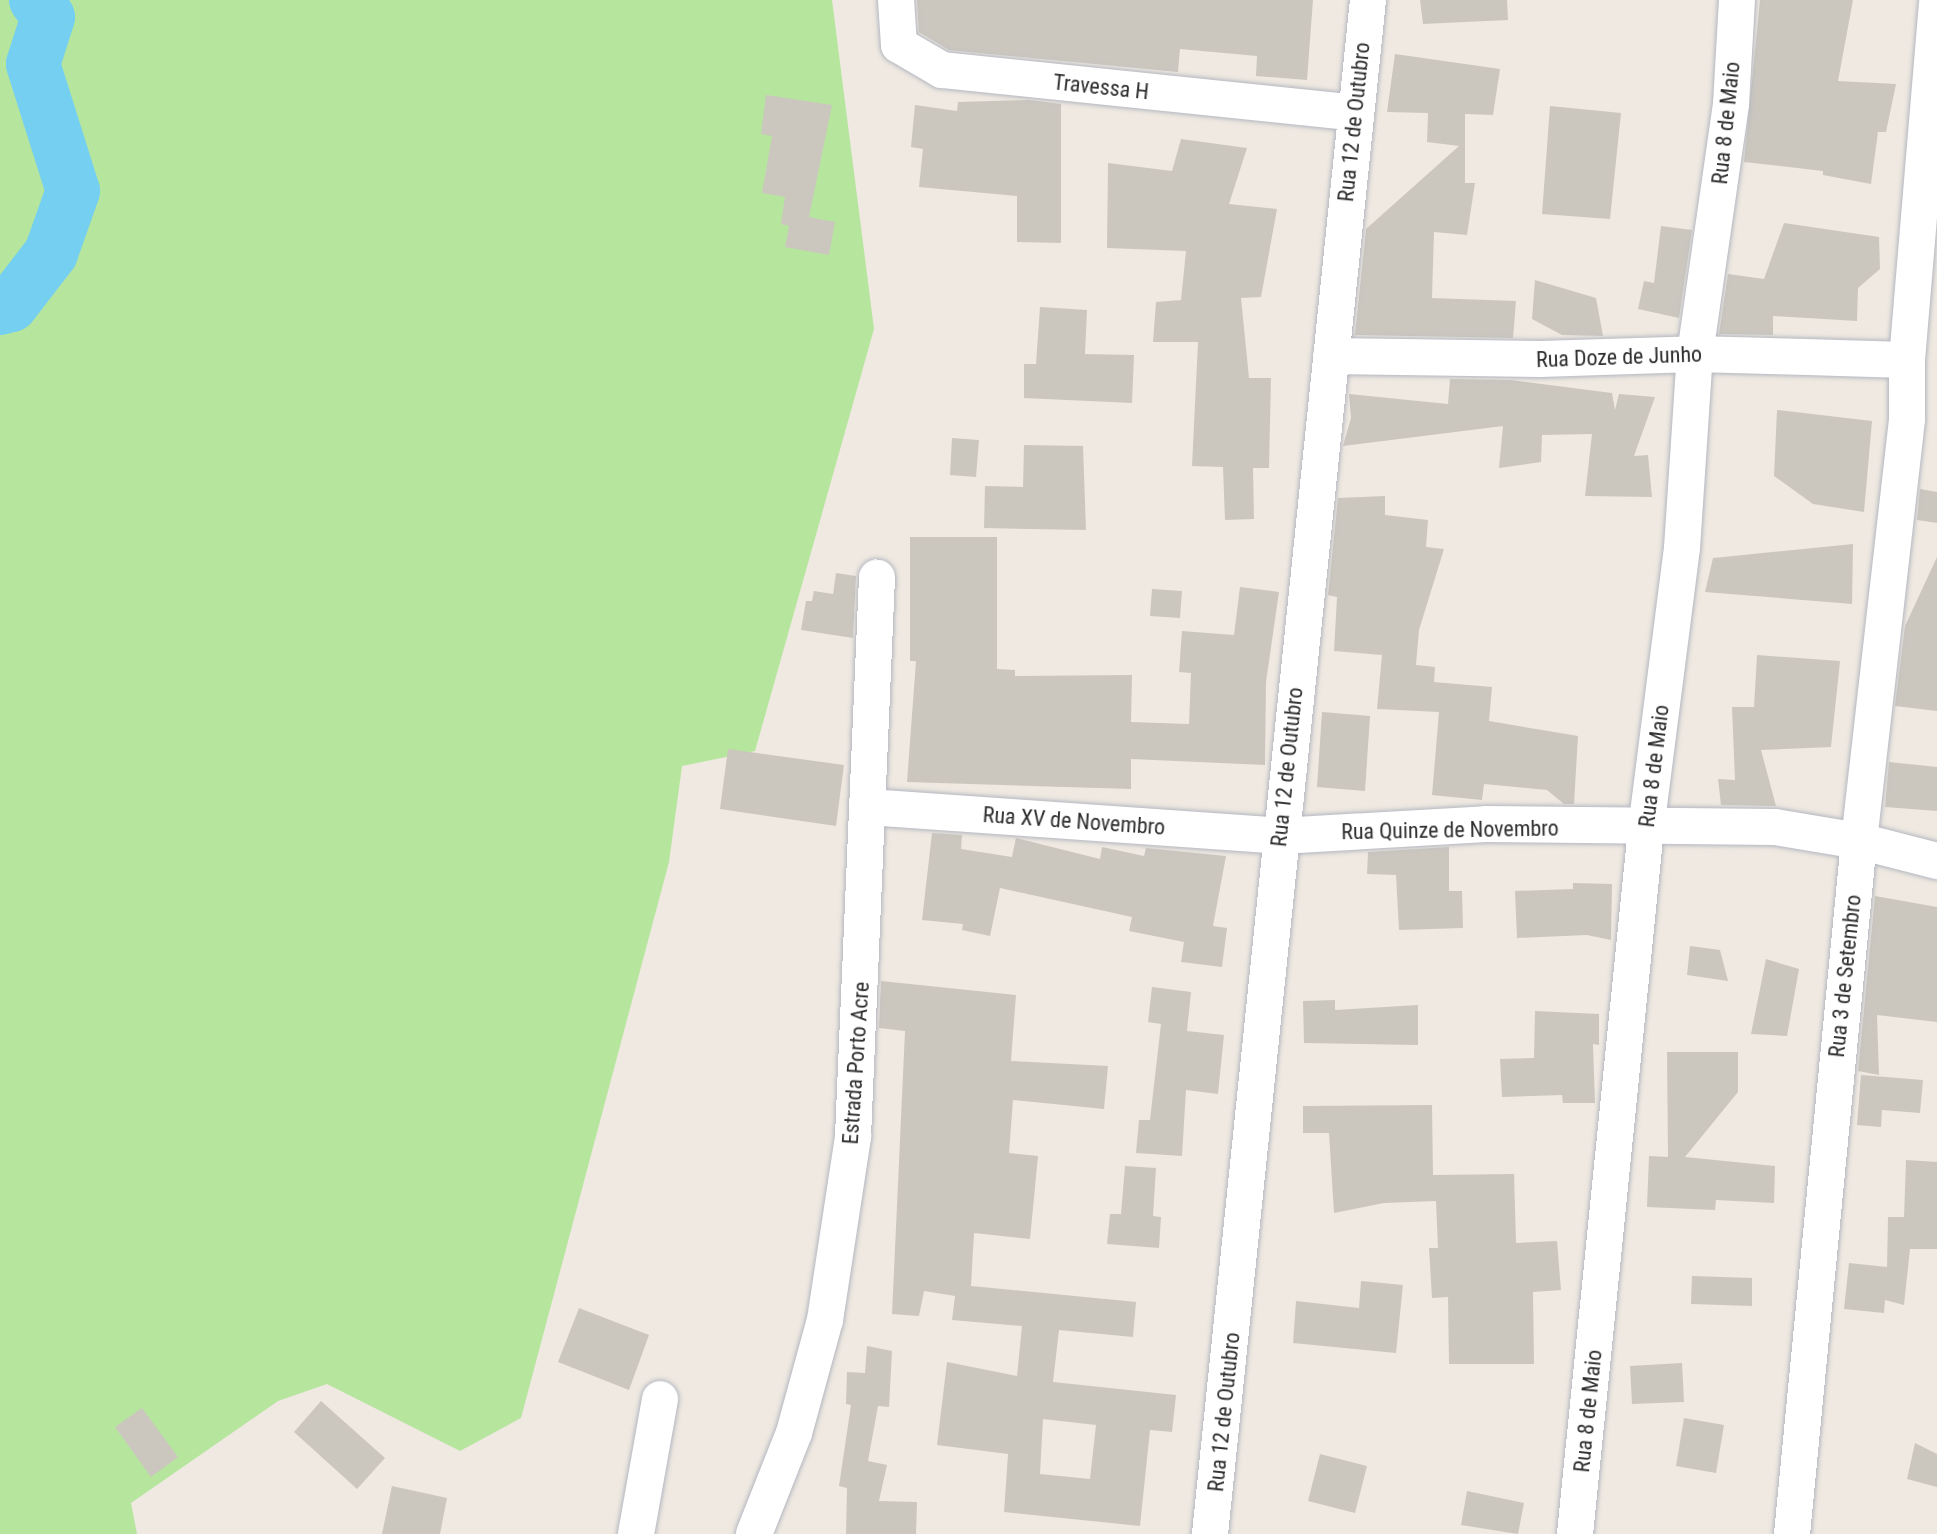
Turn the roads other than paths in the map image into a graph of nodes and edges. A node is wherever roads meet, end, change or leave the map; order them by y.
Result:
1 (896, 0) edge
2 (1368, 0) edge
3 (1737, 0) edge
4 (1937, 4) edge
5 (1356, 113) junction
6 (1695, 354) junction
7 (1331, 356) junction
8 (1907, 360) junction
9 (1922, 420) edge
10 (877, 578) dead end
11 (868, 807) junction
12 (1646, 829) junction
13 (1280, 836) junction
14 (1859, 841) junction
15 (1937, 861) edge
16 (660, 1399) dead end
17 (636, 1534) edge
18 (754, 1534) edge
19 (1210, 1534) edge
20 (1575, 1534) edge
21 (1792, 1534) edge

1 - 5 street, Travessa H
2 - 5 street, Rua 12 de Outubro
3 - 6 street, Rua 8 de Maio
4 - 8 street, Rua 3 de Setembro
5 - 7 street, Rua 12 de Outubro
6 - 7 street, Rua Doze de Junho
6 - 8 street, Rua Doze de Junho
6 - 12 street, Rua 8 de Maio
7 - 13 street, Rua 12 de Outubro
8 - 9 street, Rua 3 de Setembro
9 - 14 street, Rua 3 de Setembro
10 - 11 street, Estrada Porto Acre
11 - 13 street, Rua XV de Novembro
11 - 18 street, Estrada Porto Acre
12 - 13 street, Rua Quinze de Novembro
12 - 14 street, Rua Quinze de Novembro
12 - 20 street, Rua 8 de Maio
13 - 19 street, Rua 12 de Outubro
14 - 15 street, Rua Quinze de Novembro
14 - 21 street, Rua 3 de Setembro
16 - 17 street

